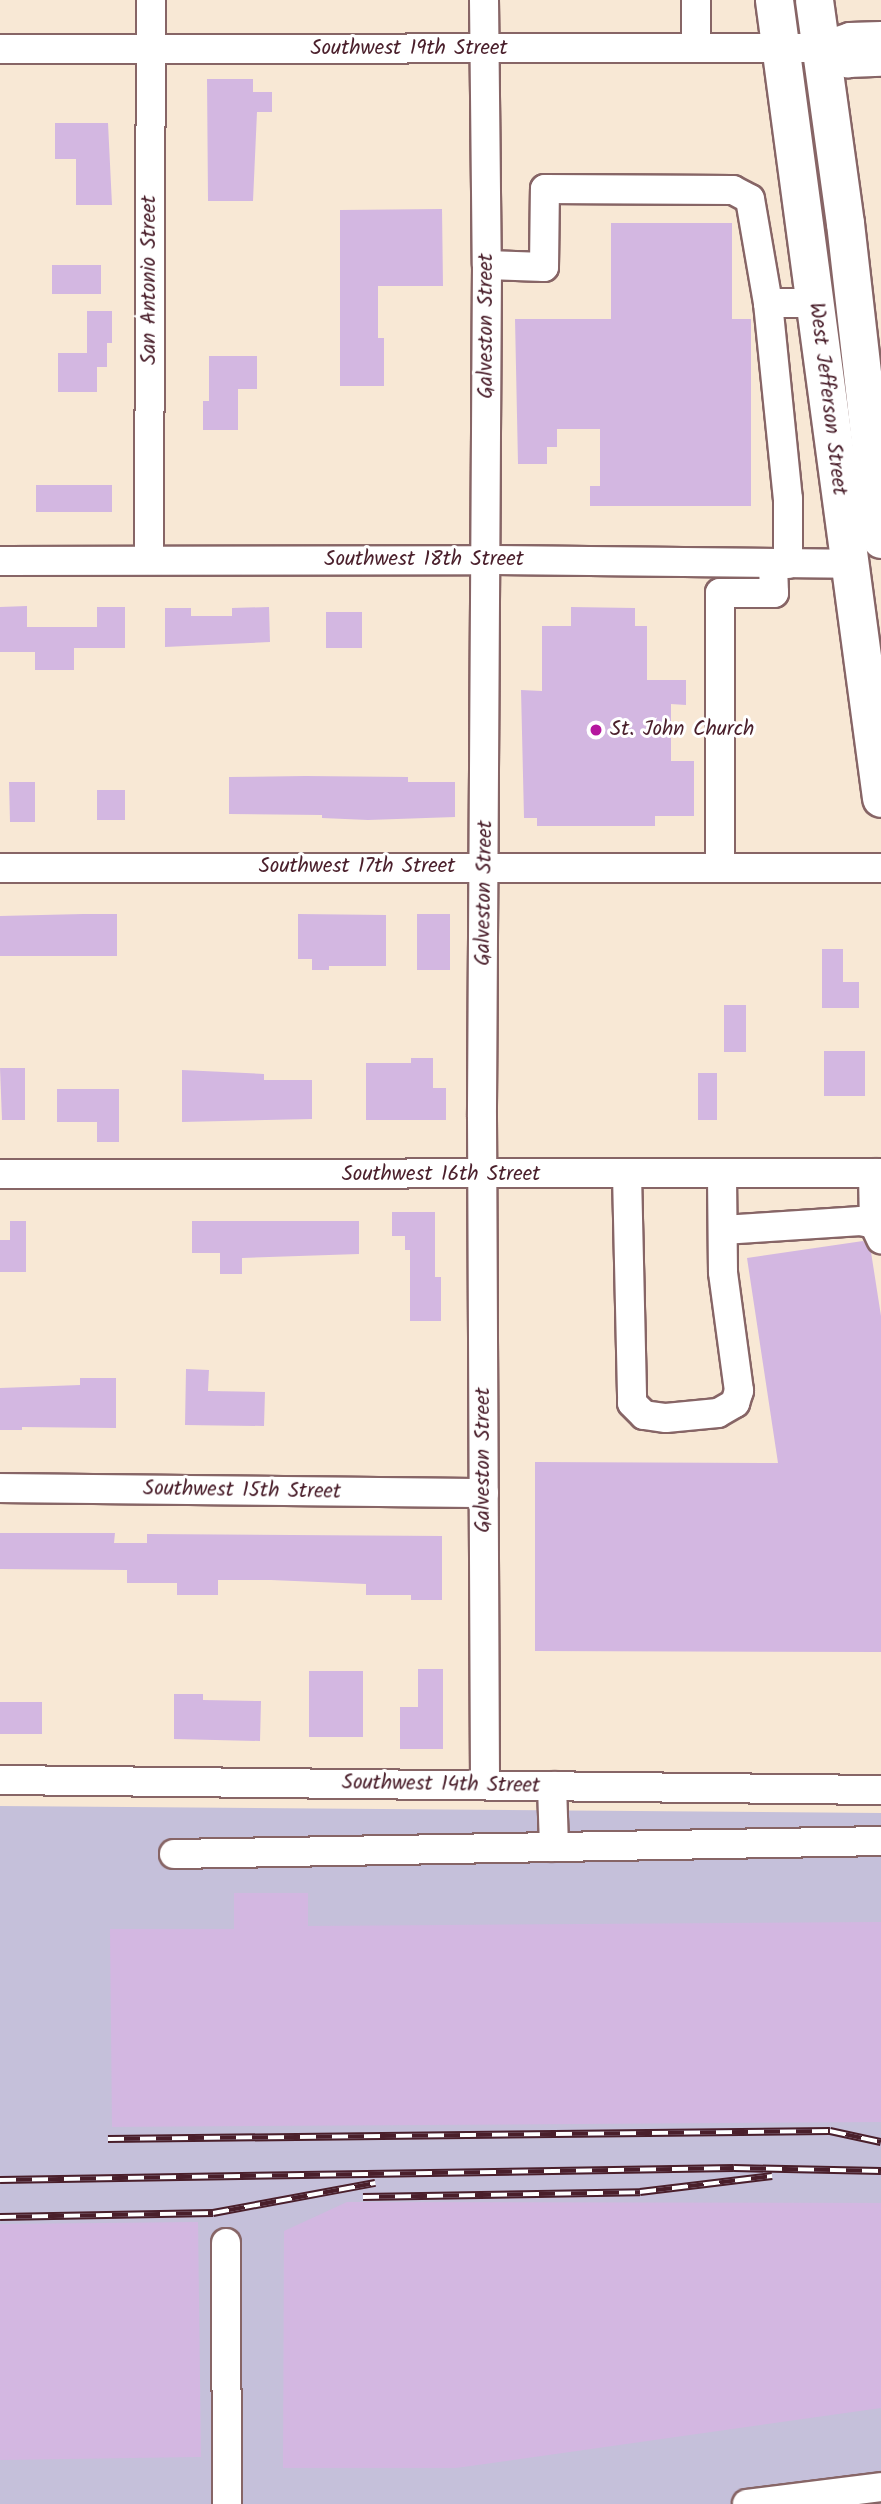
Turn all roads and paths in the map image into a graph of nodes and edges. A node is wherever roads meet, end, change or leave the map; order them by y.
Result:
1 (151, 0) edge
2 (484, 0) edge
3 (696, 0) edge
4 (775, 0) edge
5 (814, 0) edge
6 (881, 36) edge
7 (781, 46) junction
8 (696, 47) junction
9 (150, 48) junction
10 (818, 48) junction
11 (485, 49) junction
12 (0, 50) edge
13 (881, 62) edge
14 (487, 265) junction
15 (768, 303) junction
16 (815, 303) junction
17 (881, 539) edge
18 (485, 560) junction
19 (0, 561) edge
20 (149, 561) junction
21 (781, 565) junction
22 (849, 565) junction
23 (881, 798) edge
24 (486, 867) junction
25 (720, 867) junction
26 (0, 868) edge
27 (881, 868) edge
28 (877, 1173) edge
29 (0, 1174) edge
30 (627, 1174) junction
31 (722, 1174) junction
32 (483, 1175) junction
33 (723, 1230) junction
34 (878, 1232) edge
35 (0, 1488) edge
36 (484, 1493) junction
37 (0, 1780) edge
38 (485, 1785) junction
39 (552, 1786) junction
40 (881, 1790) edge
41 (881, 1841) edge
42 (554, 1847) junction
43 (174, 1854) dead end
44 (226, 2243) dead end
45 (881, 2487) edge
46 (227, 2504) edge
47 (747, 2504) edge

1 - 9 street, San Antonio Street
2 - 11 street, Galveston Street
3 - 8 street
4 - 7 main road, West Jefferson Street
5 - 10 main road, West Jefferson Street
6 - 10 street, Southwest 19th Street
7 - 8 street, Southwest 19th Street
7 - 10 street, Southwest 19th Street
7 - 16 main road, West Jefferson Street
8 - 11 street, Southwest 19th Street
9 - 11 street, Southwest 19th Street
9 - 12 street, Southwest 19th Street
9 - 20 street, San Antonio Street
10 - 13 street, Southwest 19th Street
10 - 17 main road, West Jefferson Street
11 - 14 street, Galveston Street
14 - 15 street
14 - 18 street, Galveston Street
15 - 16 street
15 - 21 street
16 - 22 main road, West Jefferson Street
18 - 20 street, Southwest 18th Street
18 - 21 street, Southwest 18th Street
18 - 24 street, Galveston Street
19 - 20 street, Southwest 18th Street
21 - 22 street, Southwest 18th Street
21 - 25 street
22 - 23 main road, West Jefferson Street
24 - 25 street, Southwest 17th Street
24 - 26 street, Southwest 17th Street
24 - 32 street, Galveston Street
25 - 27 street, Southwest 17th Street
28 - 31 street, Southwest 16th Street
28 - 34 street
29 - 32 street, Southwest 16th Street
30 - 31 street, Southwest 16th Street
30 - 32 street, Southwest 16th Street
30 - 33 street
31 - 33 street
32 - 36 street, Galveston Street
33 - 34 street
35 - 36 street, Southwest 15th Street
36 - 38 street, Galveston Street
37 - 38 street, Southwest 14th Street
38 - 39 street, Southwest 14th Street
39 - 40 street, Southwest 14th Street
39 - 42 street
41 - 42 street
42 - 43 street
44 - 46 street
45 - 47 street

